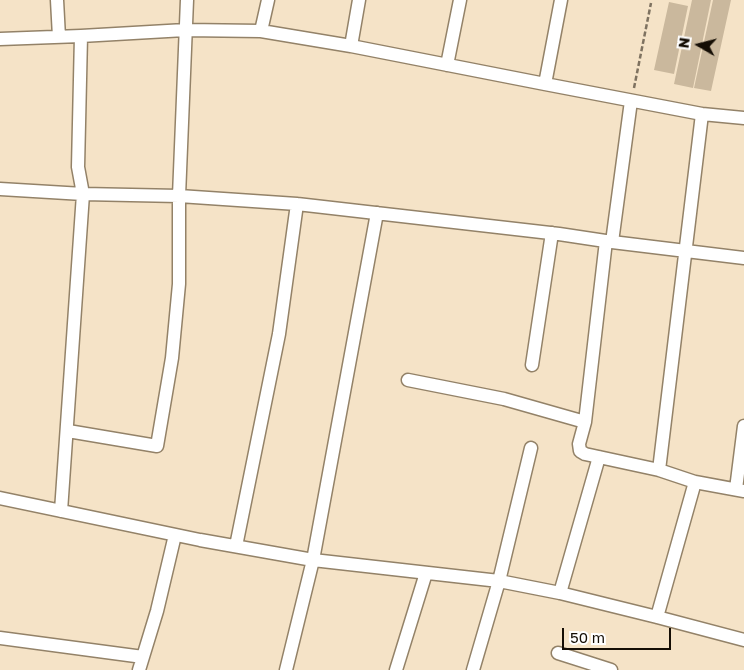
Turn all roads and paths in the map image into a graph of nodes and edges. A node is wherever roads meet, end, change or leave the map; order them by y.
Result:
1 (57, 0) edge
2 (187, 0) edge
3 (268, 0) edge
4 (359, 0) edge
5 (460, 0) edge
6 (561, 0) edge
7 (651, 3) dead end
8 (185, 30) junction
9 (261, 32) junction
10 (59, 36) junction
11 (81, 36) junction
12 (0, 39) edge
13 (351, 46) junction
14 (447, 65) junction
15 (545, 84) junction
16 (631, 101) junction
17 (702, 114) junction
18 (744, 118) edge
19 (0, 188) edge
20 (83, 194) junction
21 (179, 196) junction
22 (297, 204) junction
23 (377, 213) junction
24 (552, 233) junction
25 (609, 242) junction
26 (686, 251) junction
27 (744, 258) edge
28 (532, 365) dead end
29 (408, 380) dead end
30 (584, 422) junction
31 (744, 426) edge
32 (68, 431) junction
33 (531, 448) dead end
34 (599, 457) junction
35 (659, 470) junction
36 (696, 482) junction
37 (740, 490) edge
38 (0, 498) edge
39 (61, 511) junction
40 (175, 535) junction
41 (236, 546) junction
42 (313, 560) junction
43 (426, 573) junction
44 (499, 582) junction
45 (560, 593) junction
46 (657, 617) junction
47 (0, 638) edge
48 (744, 640) edge
49 (558, 653) dead end
50 (143, 657) junction
51 (139, 670) edge
52 (286, 670) edge
53 (396, 670) edge
54 (473, 670) edge
55 (611, 670) edge

1 - 10 street
2 - 8 street
3 - 9 street
4 - 13 street
5 - 14 street
6 - 15 street
7 - 16 path
8 - 9 street
8 - 11 street
8 - 21 street
9 - 13 street
10 - 11 street
10 - 12 street
11 - 20 street
13 - 14 street
14 - 15 street
15 - 16 street
16 - 17 street
16 - 25 street
17 - 18 street
17 - 26 street
19 - 20 street
20 - 21 street
20 - 32 street
21 - 22 street
21 - 32 street
22 - 23 street
22 - 41 street
23 - 24 street
23 - 42 street
24 - 25 street
24 - 28 street
25 - 26 street
25 - 30 street
26 - 27 street
26 - 35 street
29 - 30 street
30 - 34 street
31 - 37 street
32 - 39 street
33 - 44 street
34 - 35 street
34 - 45 street
35 - 36 street
36 - 37 street
36 - 46 street
38 - 39 street
39 - 40 street
40 - 41 street
40 - 50 street
41 - 42 street
42 - 43 street
42 - 52 street
43 - 44 street
43 - 53 street
44 - 45 street
44 - 54 street
45 - 46 street
46 - 48 street
47 - 50 street
49 - 55 street
50 - 51 street

